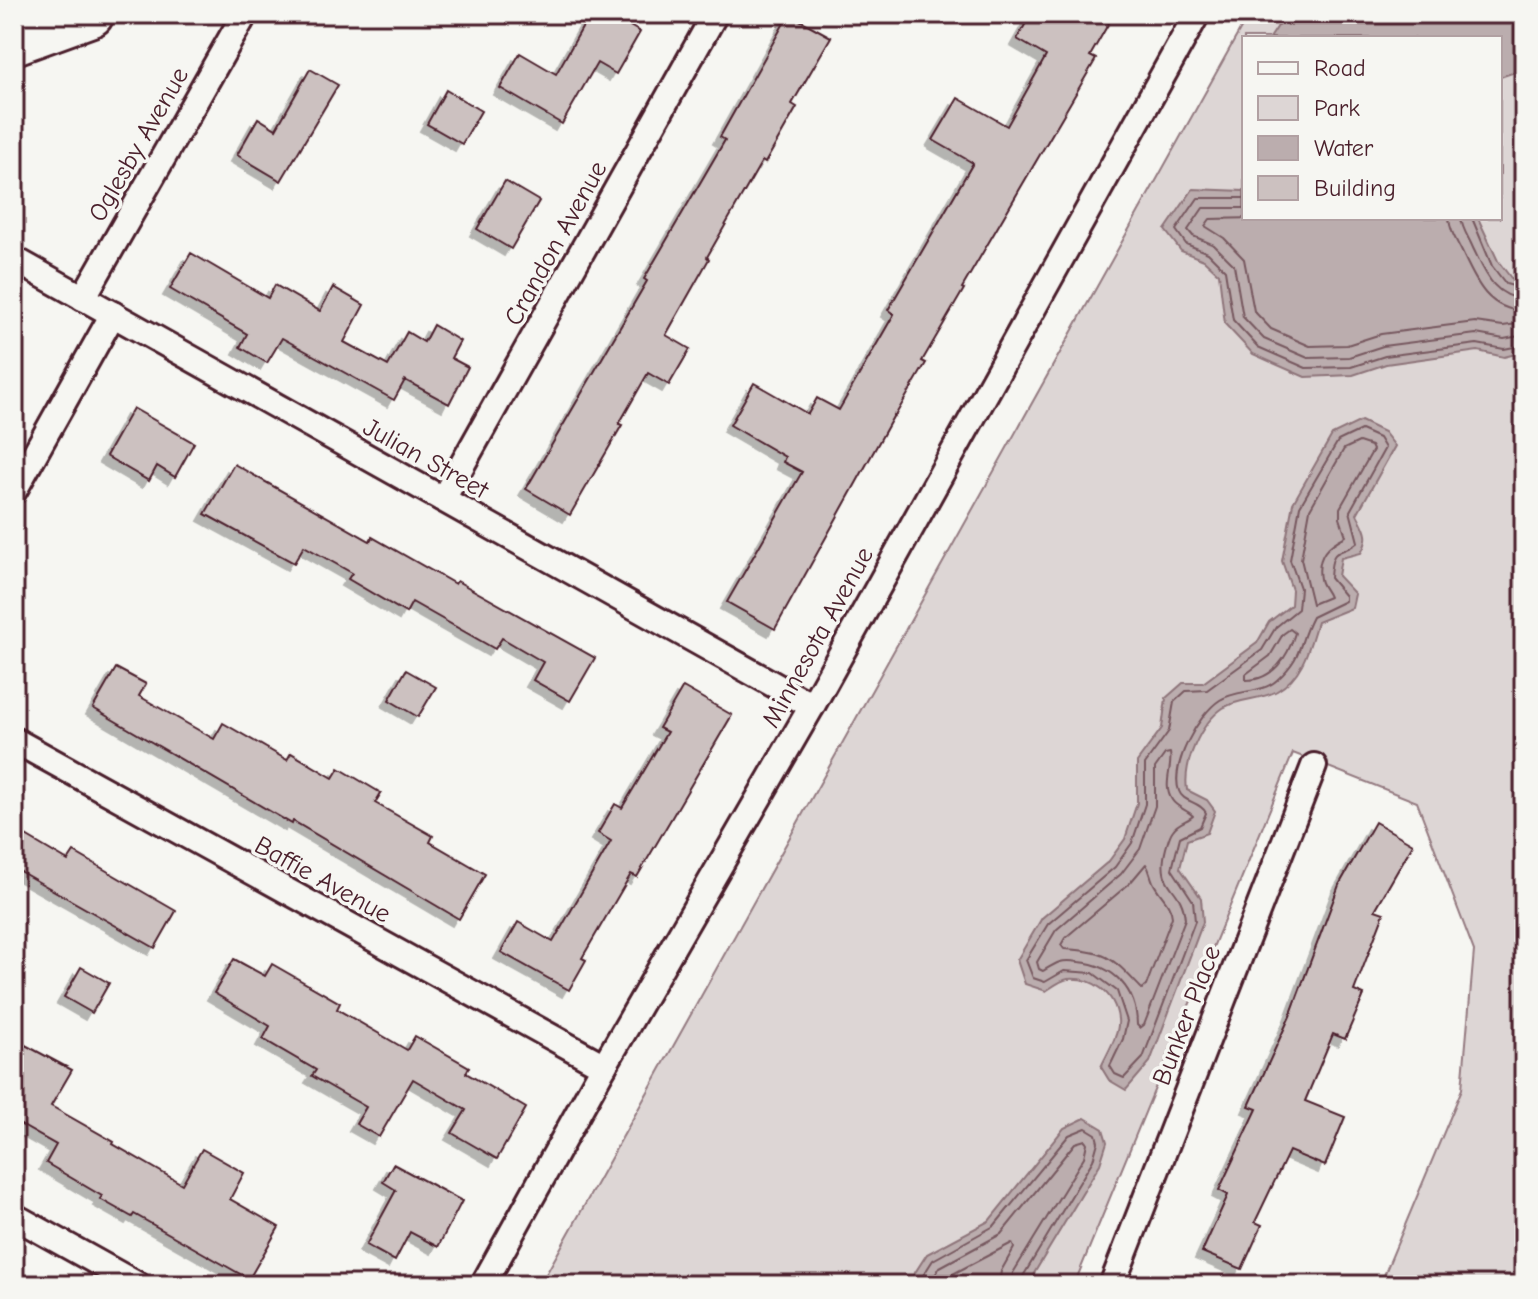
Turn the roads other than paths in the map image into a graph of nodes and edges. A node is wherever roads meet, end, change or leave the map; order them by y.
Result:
1 (91, 14) edge
2 (715, 14) edge
3 (1197, 14) edge
4 (242, 19) dead end
5 (14, 42) edge
6 (14, 259) edge
7 (83, 298) junction
8 (113, 314) junction
9 (14, 491) edge
10 (443, 499) junction
11 (812, 706) junction
12 (14, 740) edge
13 (1314, 766) dead end
14 (604, 1066) junction
15 (14, 1216) edge
16 (138, 1285) edge
17 (483, 1285) edge
18 (1112, 1285) edge

1 - 5 highway
2 - 10 street, Crandon Avenue
3 - 11 street, Minnesota Avenue
4 - 7 street, Oglesby Avenue
6 - 7 street, Julian Street
7 - 8 street, Julian Street
8 - 9 street
8 - 10 street, Julian Street
10 - 11 street, Julian Street
11 - 14 street, Minnesota Avenue
12 - 14 street, Baffie Avenue
13 - 18 street, Bunker Place
14 - 17 street, Minnesota Avenue
15 - 16 street

